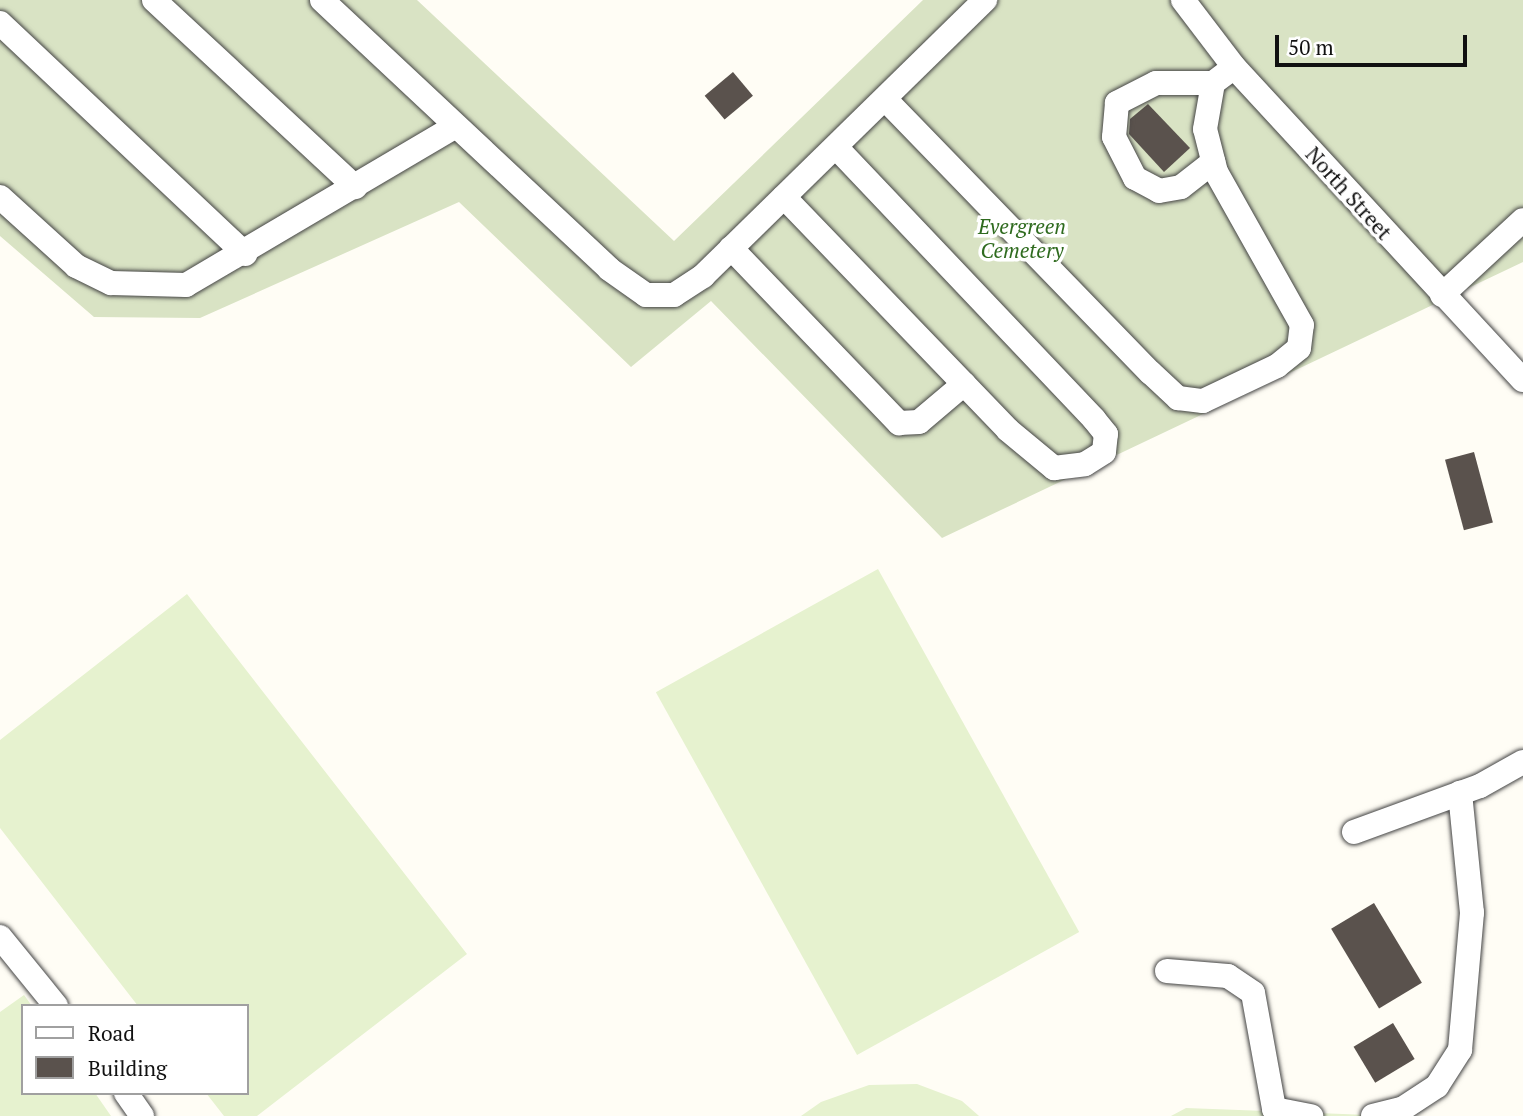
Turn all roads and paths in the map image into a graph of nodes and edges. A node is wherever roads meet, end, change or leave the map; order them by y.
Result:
1 (154, 0) edge
2 (322, 0) edge
3 (985, 0) edge
4 (1182, 0) edge
5 (0, 23) edge
6 (1234, 67) junction
7 (1213, 83) junction
8 (886, 100) junction
9 (456, 125) junction
10 (836, 147) junction
11 (1213, 162) junction
12 (355, 187) junction
13 (0, 197) edge
14 (784, 197) junction
15 (1523, 220) edge
16 (731, 248) junction
17 (246, 254) junction
18 (1442, 295) junction
19 (1523, 380) edge
20 (964, 384) junction
21 (1523, 762) edge
22 (1460, 793) junction
23 (1354, 832) dead end
24 (0, 937) edge
25 (1167, 971) dead end
26 (54, 1004) edge
27 (127, 1095) edge
28 (142, 1116) edge
29 (1311, 1116) edge
30 (1373, 1116) edge

1 - 12 street
2 - 9 street
3 - 8 street
4 - 6 street, North Street
5 - 17 street
6 - 7 street
6 - 18 street, North Street
7 - 11 street
7 - 11 street
8 - 10 street
8 - 11 street
9 - 12 street
9 - 16 street
10 - 14 street
10 - 20 street
12 - 17 street
13 - 17 street
14 - 16 street
14 - 20 street
15 - 18 street
16 - 20 street
18 - 19 street, North Street
21 - 22 street
22 - 23 street
22 - 30 street
24 - 26 street
25 - 29 street
27 - 28 street

